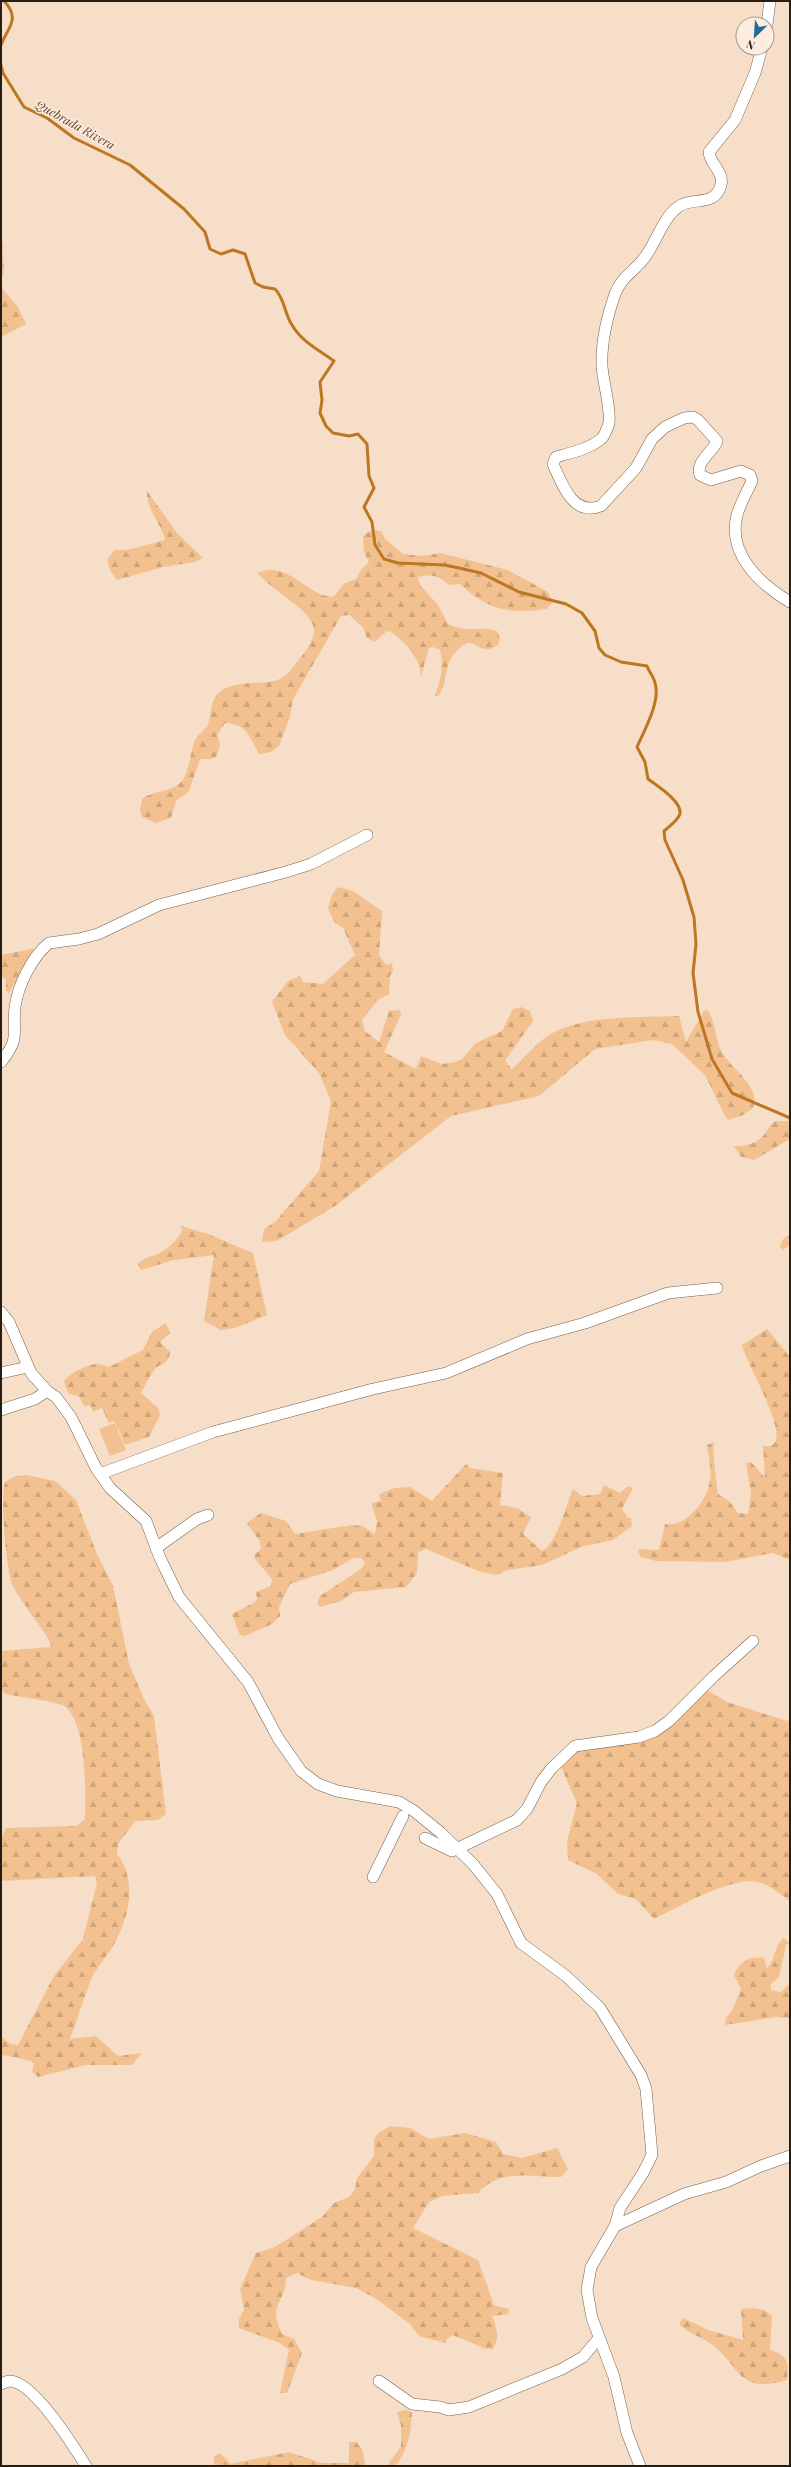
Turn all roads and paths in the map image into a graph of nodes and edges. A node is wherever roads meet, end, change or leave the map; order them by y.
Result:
1 (770, 1) edge
2 (768, 16) edge
3 (760, 56) edge
4 (790, 602) edge
5 (367, 836) dead end
6 (1, 1062) edge
7 (717, 1288) dead end
8 (1, 1312) edge
9 (28, 1367) junction
10 (1, 1372) edge
11 (47, 1391) junction
12 (1, 1410) edge
13 (100, 1474) junction
14 (208, 1515) dead end
15 (156, 1548) junction
16 (753, 1641) dead end
17 (404, 1816) dead end
18 (424, 1838) dead end
19 (458, 1849) junction
20 (373, 1877) dead end
21 (790, 2156) edge
22 (615, 2226) junction
23 (599, 2338) junction
24 (379, 2381) dead end
25 (1, 2384) edge
26 (86, 2466) edge
27 (640, 2466) edge

1 - 2 street
3 - 4 street
5 - 6 street
7 - 13 street
8 - 9 street
9 - 10 street
9 - 11 street
11 - 12 street
11 - 13 street
13 - 15 street
14 - 15 street
15 - 19 street
16 - 19 street
17 - 20 street
18 - 19 street
19 - 22 street
21 - 22 street
22 - 23 street
23 - 24 street
23 - 27 street
25 - 26 street

